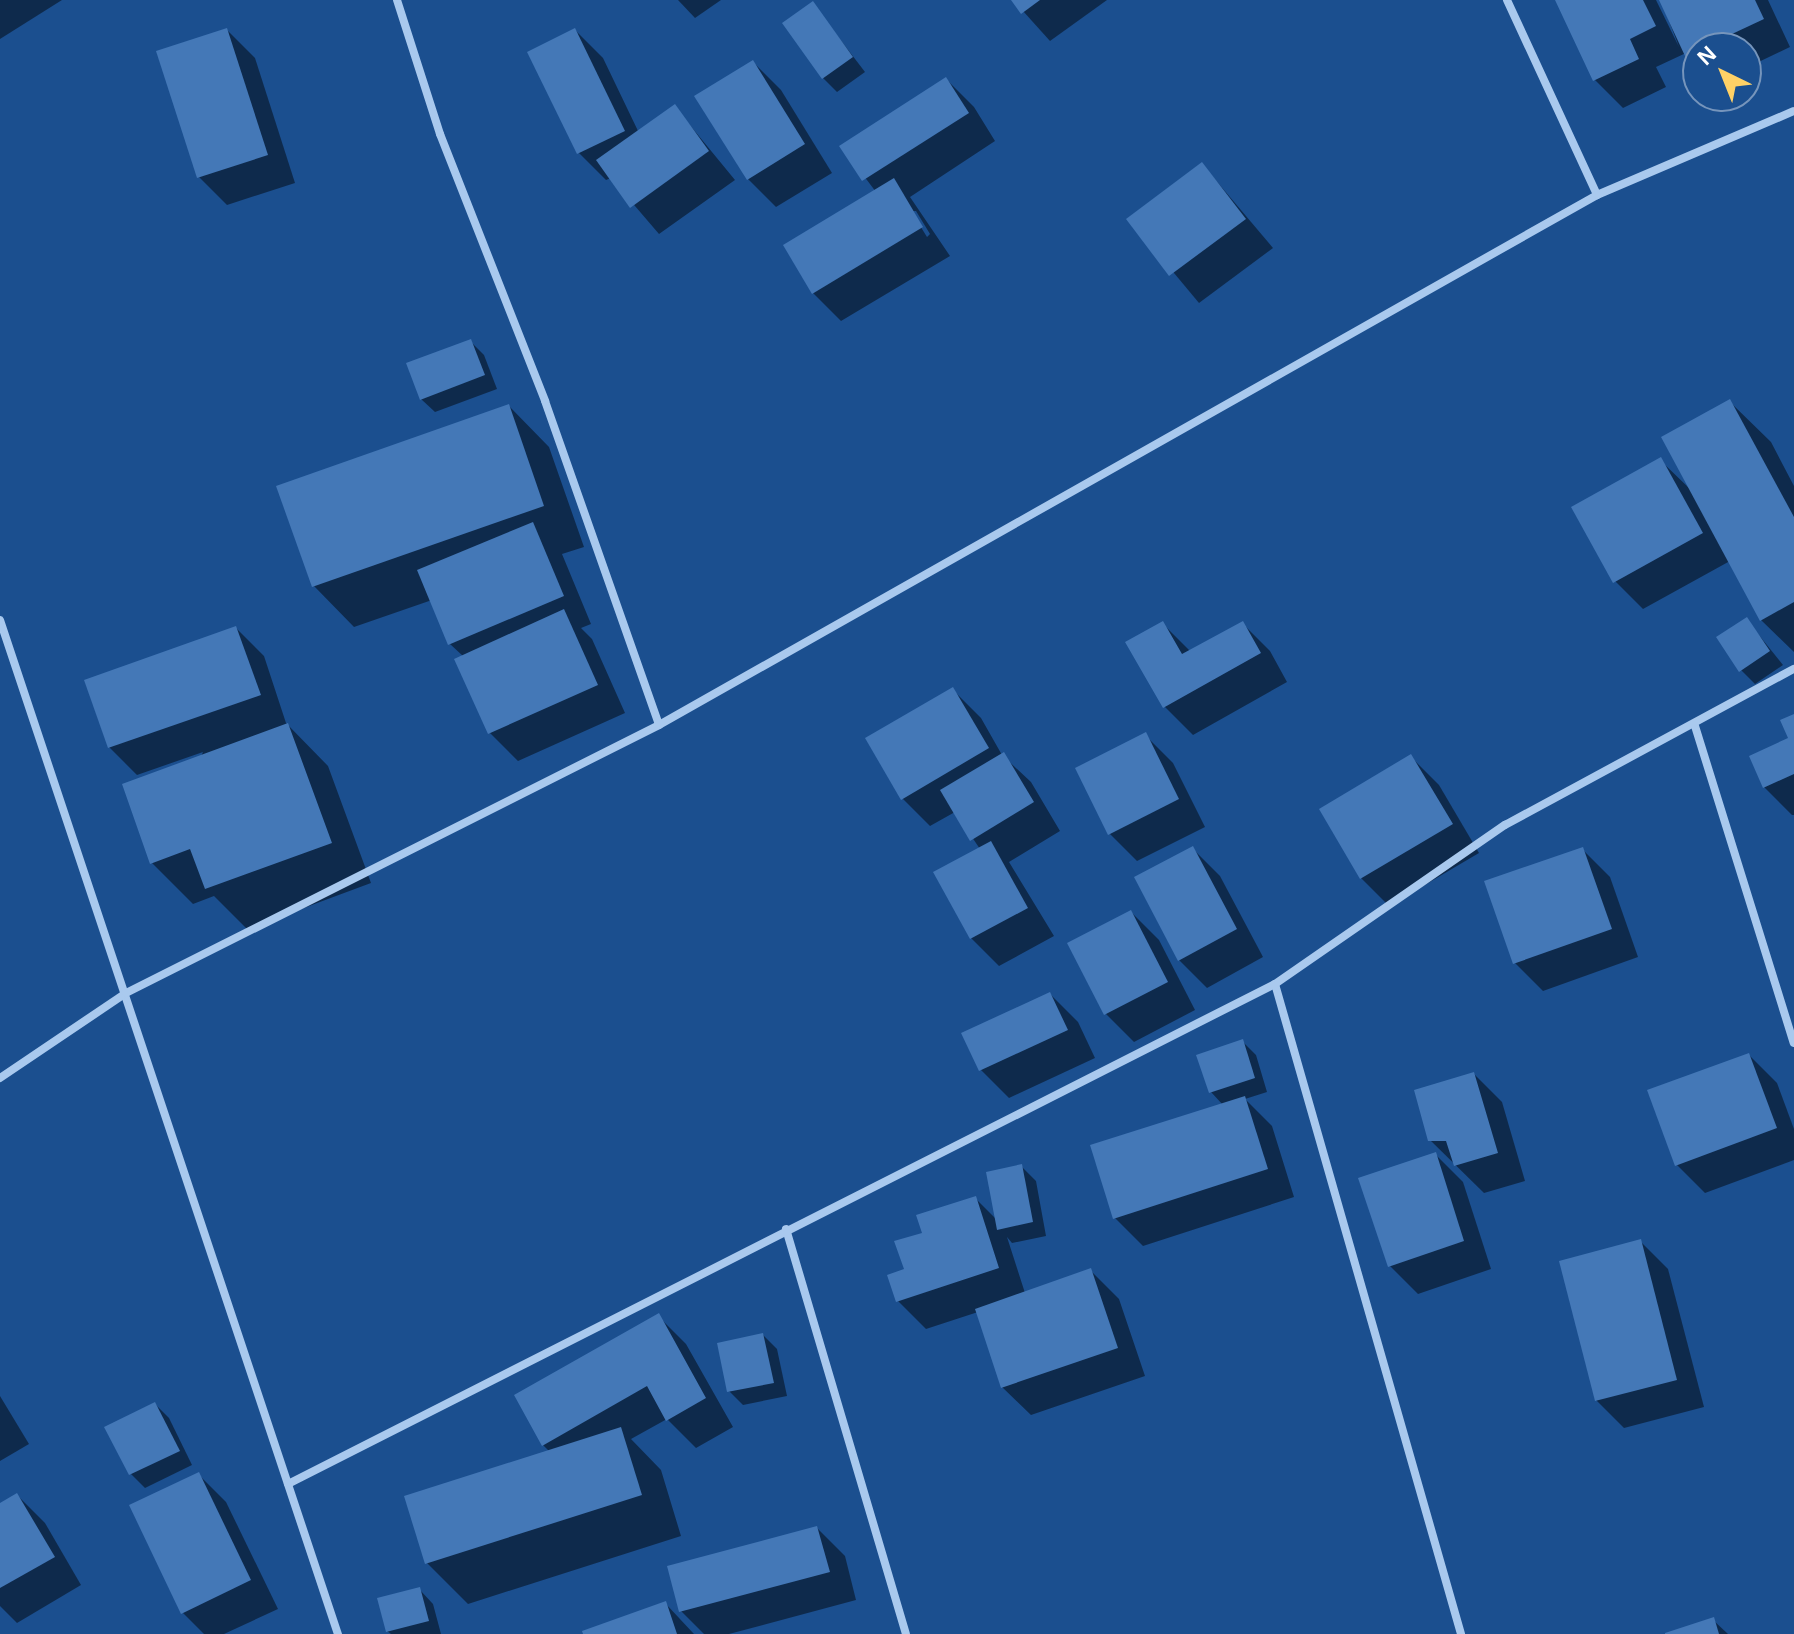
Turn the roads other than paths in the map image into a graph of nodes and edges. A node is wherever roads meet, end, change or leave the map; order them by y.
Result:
1 (397, 0) edge
2 (1507, 0) edge
3 (1794, 111) edge
4 (1597, 195) junction
5 (0, 620) edge
6 (1794, 669) edge
7 (659, 725) junction
8 (1695, 726) junction
9 (1275, 984) junction
10 (126, 993) junction
11 (1794, 1043) edge
12 (0, 1078) edge
13 (786, 1229) junction
14 (288, 1484) junction
15 (338, 1634) edge
16 (906, 1634) edge
17 (1461, 1634) edge

1 - 7 street
2 - 4 street
3 - 4 street
4 - 7 street
5 - 10 street
6 - 8 street
7 - 10 street
8 - 9 street
8 - 11 street
9 - 13 street
9 - 17 street
10 - 12 street
10 - 14 street
13 - 14 street
13 - 16 street
14 - 15 street

